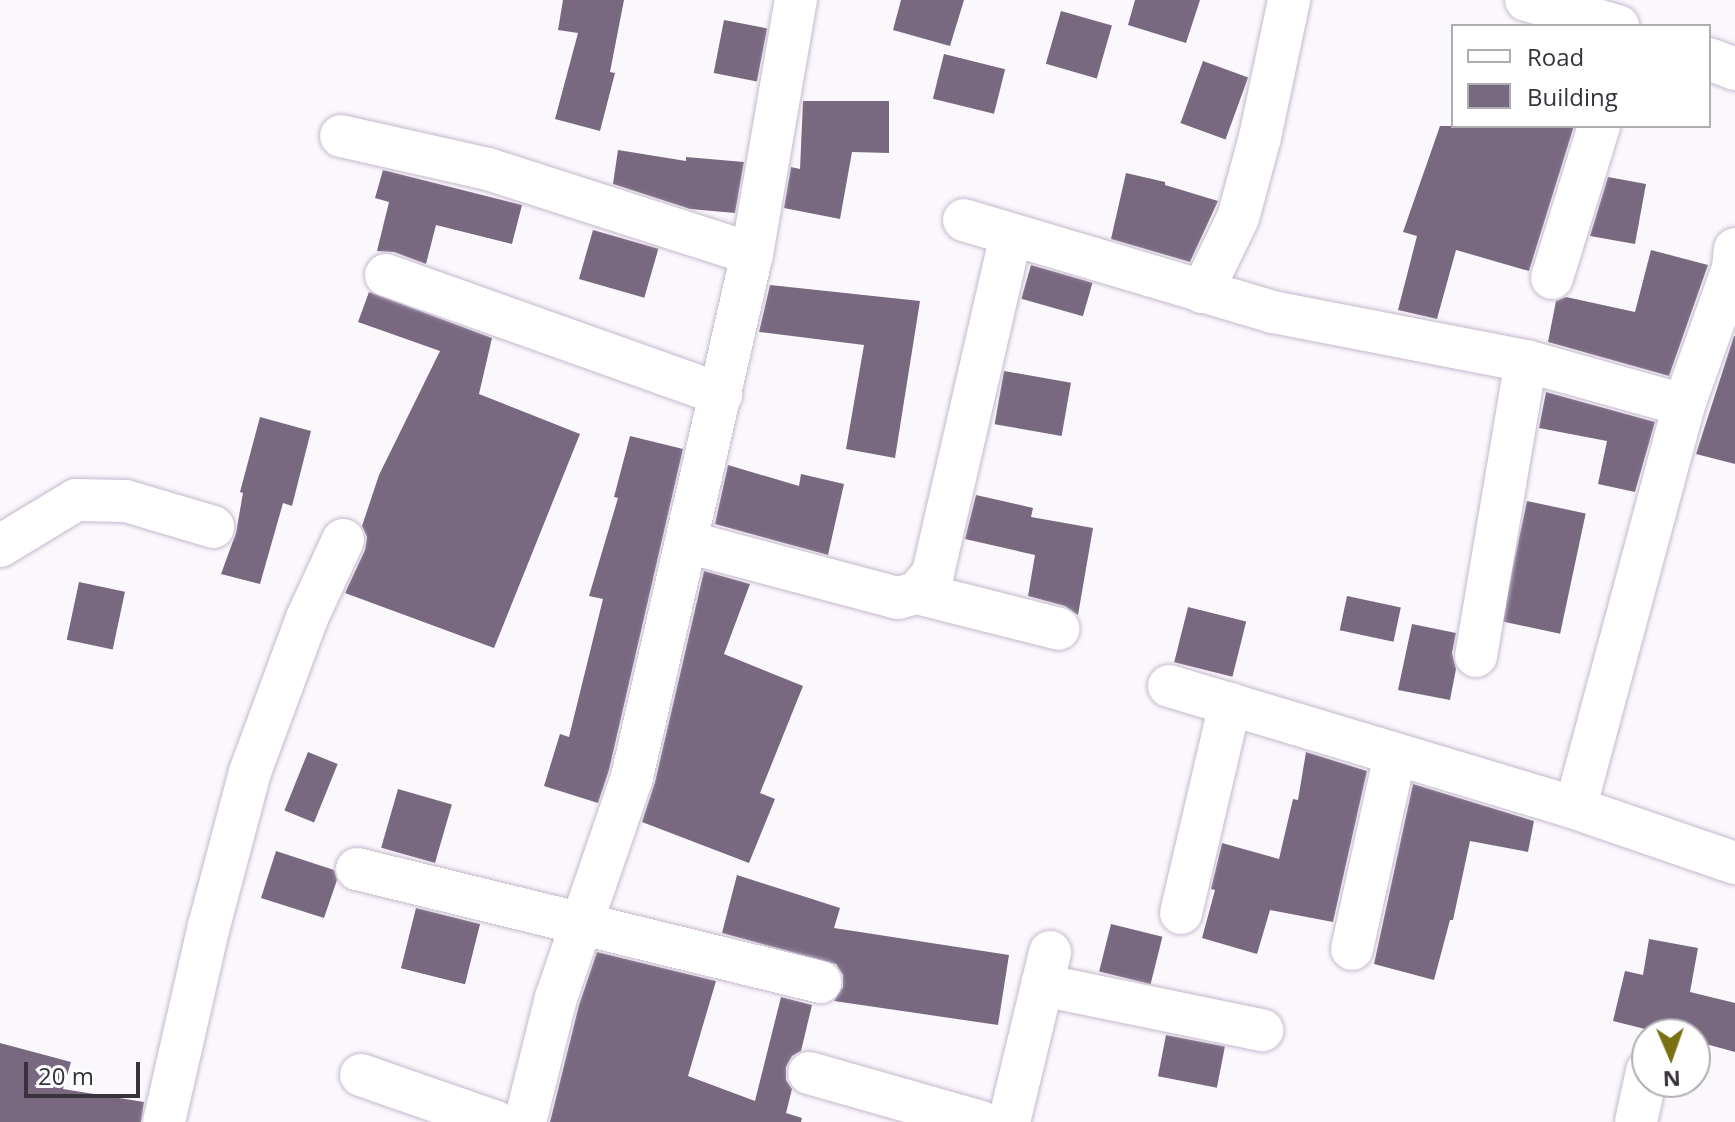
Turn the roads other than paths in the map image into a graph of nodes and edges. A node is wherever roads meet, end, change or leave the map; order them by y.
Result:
1 (796, 0) edge
2 (1289, 0) edge
3 (1526, 0) edge
4 (1611, 24) edge
5 (1711, 60) edge
6 (1735, 69) edge
7 (1598, 128) edge
8 (341, 136) dead end
9 (964, 220) dead end
10 (1011, 235) junction
11 (1735, 249) edge
12 (752, 254) junction
13 (386, 275) dead end
14 (1552, 278) dead end
15 (1202, 292) junction
16 (1526, 361) junction
17 (721, 394) junction
18 (1684, 405) junction
19 (213, 527) dead end
20 (343, 540) dead end
21 (687, 542) junction
22 (0, 546) edge
23 (917, 593) junction
24 (1059, 629) dead end
25 (1476, 656) dead end
26 (1169, 686) dead end
27 (1230, 704) junction
28 (1395, 755) junction
29 (1575, 808) junction
30 (1735, 863) edge
31 (357, 869) dead end
32 (1181, 913) dead end
33 (580, 926) junction
34 (1352, 949) dead end
35 (820, 982) dead end
36 (1262, 1030) dead end
37 (809, 1073) dead end
38 (361, 1075) dead end
39 (1641, 1098) edge
40 (164, 1122) edge
41 (496, 1122) edge
42 (525, 1122) edge
43 (981, 1122) edge
44 (1009, 1122) edge
45 (1636, 1122) edge

1 - 12 street
2 - 15 street
3 - 4 street
5 - 6 street
7 - 14 street
8 - 12 street
9 - 10 street
10 - 15 street
10 - 23 street
11 - 18 street
12 - 17 street
13 - 17 street
15 - 16 street
16 - 18 street
16 - 25 street
17 - 21 street
18 - 29 street
19 - 22 street
20 - 40 street
21 - 23 street
21 - 33 street
23 - 24 street
26 - 27 street
27 - 28 street
27 - 32 street
28 - 29 street
28 - 34 street
29 - 30 street
31 - 33 street
33 - 35 street
33 - 42 street
36 - 44 street
37 - 43 street
38 - 41 street
39 - 45 street

